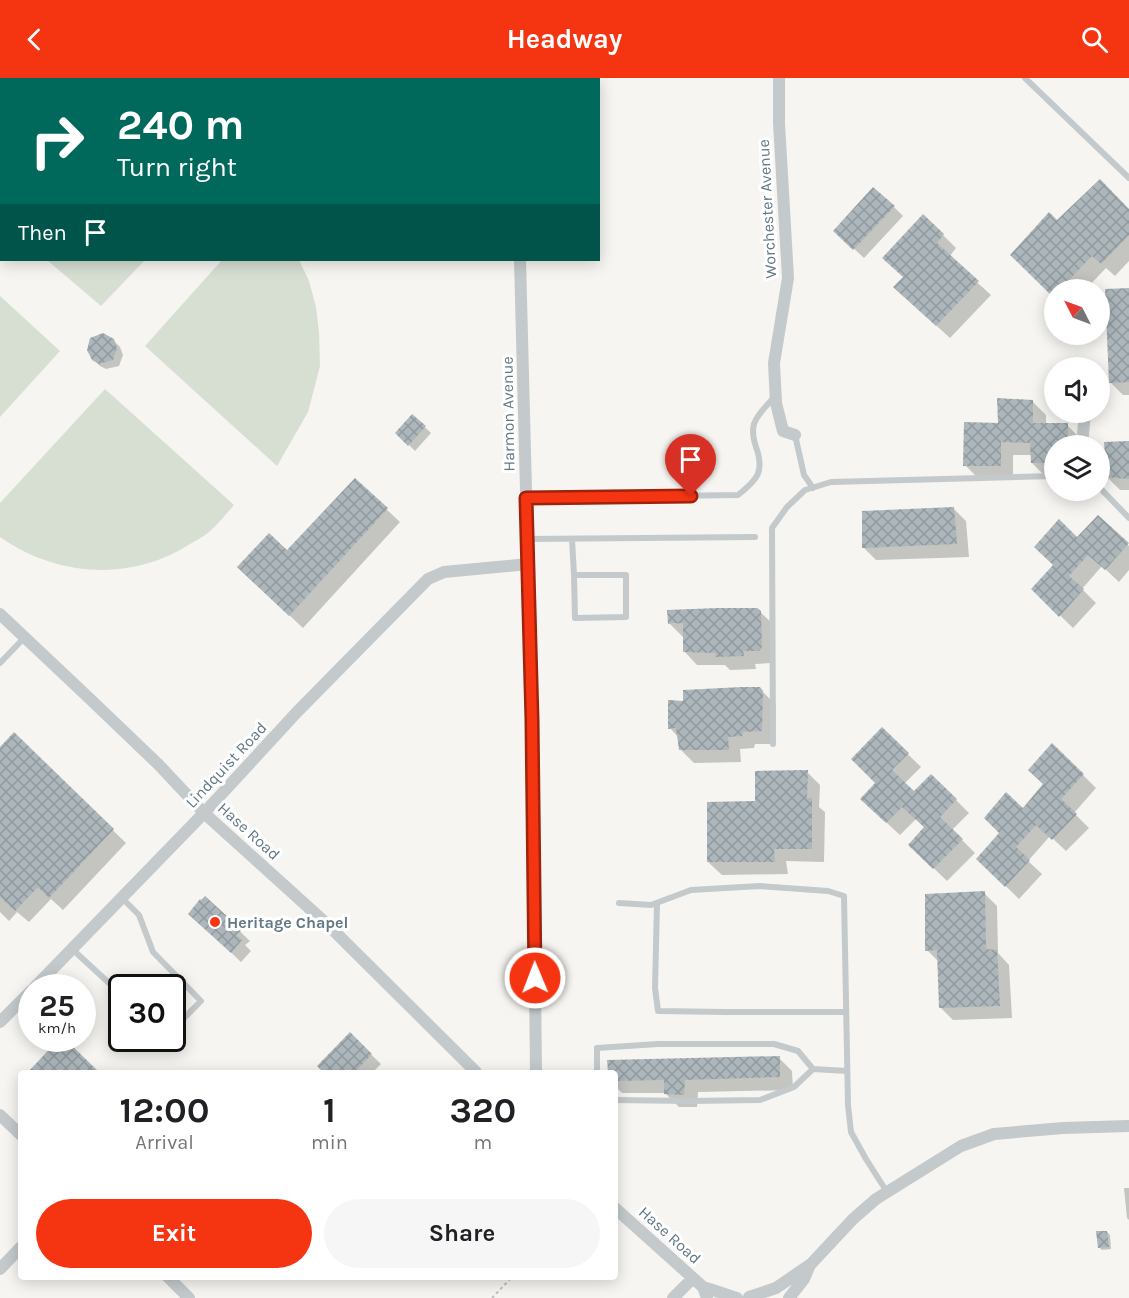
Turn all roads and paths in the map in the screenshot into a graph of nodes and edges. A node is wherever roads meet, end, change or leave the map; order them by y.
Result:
1 (779, 78) edge
2 (1024, 78) edge
3 (1129, 178) edge
4 (520, 261) edge
5 (776, 395) junction
6 (795, 435) joint
7 (1044, 476) edge
8 (813, 488) junction
9 (526, 498) junction
10 (1110, 498) edge
11 (1129, 518) edge
12 (755, 537) dead end
13 (527, 539) junction
14 (572, 539) junction
15 (528, 564) junction
16 (574, 575) junction
17 (0, 614) edge
18 (24, 638) junction
19 (0, 663) edge
20 (774, 744) dead end
21 (204, 813) junction
22 (122, 897) junction
23 (618, 903) dead end
24 (657, 903) junction
25 (72, 948) junction
26 (47, 974) edge
27 (175, 974) edge
28 (108, 982) edge
29 (186, 986) edge
30 (18, 1004) edge
31 (846, 1012) junction
32 (186, 1016) edge
33 (0, 1022) edge
34 (813, 1069) junction
35 (474, 1070) edge
36 (536, 1070) edge
37 (597, 1070) edge
38 (847, 1071) junction
39 (618, 1100) edge
40 (0, 1115) edge
41 (1129, 1126) edge
42 (18, 1132) edge
43 (887, 1192) junction
44 (618, 1211) edge
45 (18, 1249) edge
46 (811, 1264) junction
47 (0, 1269) edge
48 (693, 1278) junction
49 (171, 1280) edge
50 (509, 1280) edge
51 (705, 1293) edge
52 (189, 1298) edge
53 (492, 1298) edge
54 (673, 1298) edge
55 (737, 1298) edge
56 (750, 1298) edge
57 (789, 1298) edge

1 - 5 street, Worchester Avenue
2 - 3 lane
4 - 9 street, Harmon Avenue
5 - 6 street, Worchester Avenue
5 - 9 lane
6 - 8 lane
7 - 8 lane
8 - 20 lane
9 - 13 street, Harmon Avenue
10 - 11 lane
12 - 14 lane
13 - 14 lane
13 - 15 street, Harmon Avenue
14 - 16 lane
15 - 21 street, Lindquist Road
15 - 36 street, Harmon Avenue
16 - 16 lane
17 - 18 street, Hase Road
18 - 19 lane
18 - 21 street, Hase Road
21 - 22 street, Lindquist Road
21 - 35 street, Hase Road
22 - 25 street, Lindquist Road
22 - 27 lane
23 - 24 lane
24 - 31 lane
24 - 31 lane
25 - 26 street, Lindquist Road
25 - 28 lane
29 - 32 lane
30 - 33 street, Lindquist Road
31 - 38 lane
34 - 37 lane
34 - 38 lane
34 - 39 lane
38 - 43 lane
40 - 42 street
41 - 43 street
43 - 46 street
44 - 48 street, Hase Road
45 - 47 street
46 - 56 street
46 - 57 street
48 - 51 street, Hase Road
48 - 54 street
49 - 52 street
50 - 53 path
51 - 55 street
55 - 56 street

